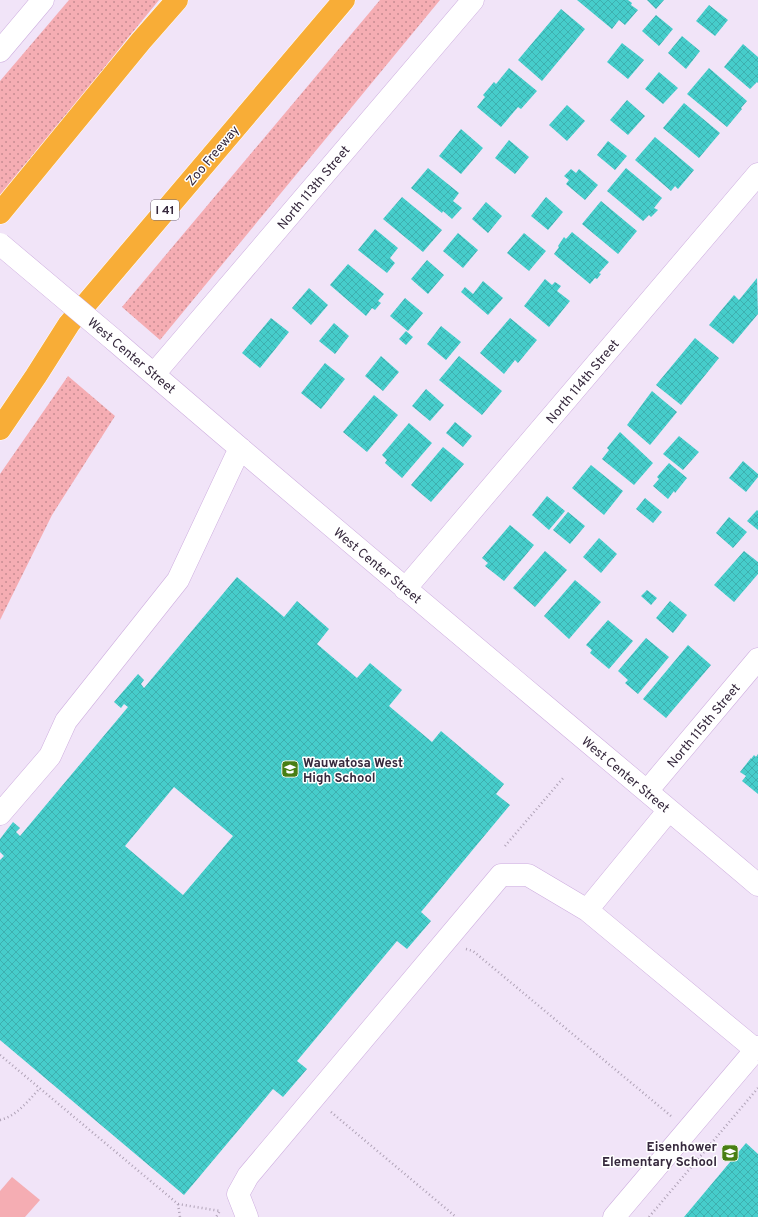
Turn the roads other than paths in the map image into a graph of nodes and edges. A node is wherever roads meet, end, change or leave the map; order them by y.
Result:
1 (43, 0) edge
2 (174, 0) edge
3 (177, 0) edge
4 (344, 0) edge
5 (473, 0) edge
6 (141, 41) junction
7 (0, 51) edge
8 (758, 174) edge
9 (0, 213) edge
10 (0, 244) edge
11 (154, 374) junction
12 (0, 430) edge
13 (240, 448) junction
14 (405, 589) junction
15 (758, 659) edge
16 (648, 790) junction
17 (669, 810) junction
18 (0, 814) edge
19 (758, 885) edge
20 (587, 910) junction
21 (757, 1048) edge
22 (247, 1217) edge
23 (614, 1217) edge

1 - 7 street
2 - 6 highway
3 - 6 highway
4 - 12 highway, Zoo Freeway / I 41
5 - 11 street, North 113th Street
6 - 9 highway
8 - 14 street, North 114th Street
10 - 11 street, West Center Street, bridge
11 - 13 street, West Center Street
13 - 14 street, West Center Street
13 - 18 street
14 - 16 street, West Center Street
15 - 16 street, North 115th Street
16 - 17 street, West Center Street
17 - 19 street, West Center Street
17 - 20 street
20 - 21 street
20 - 22 street
21 - 23 street

